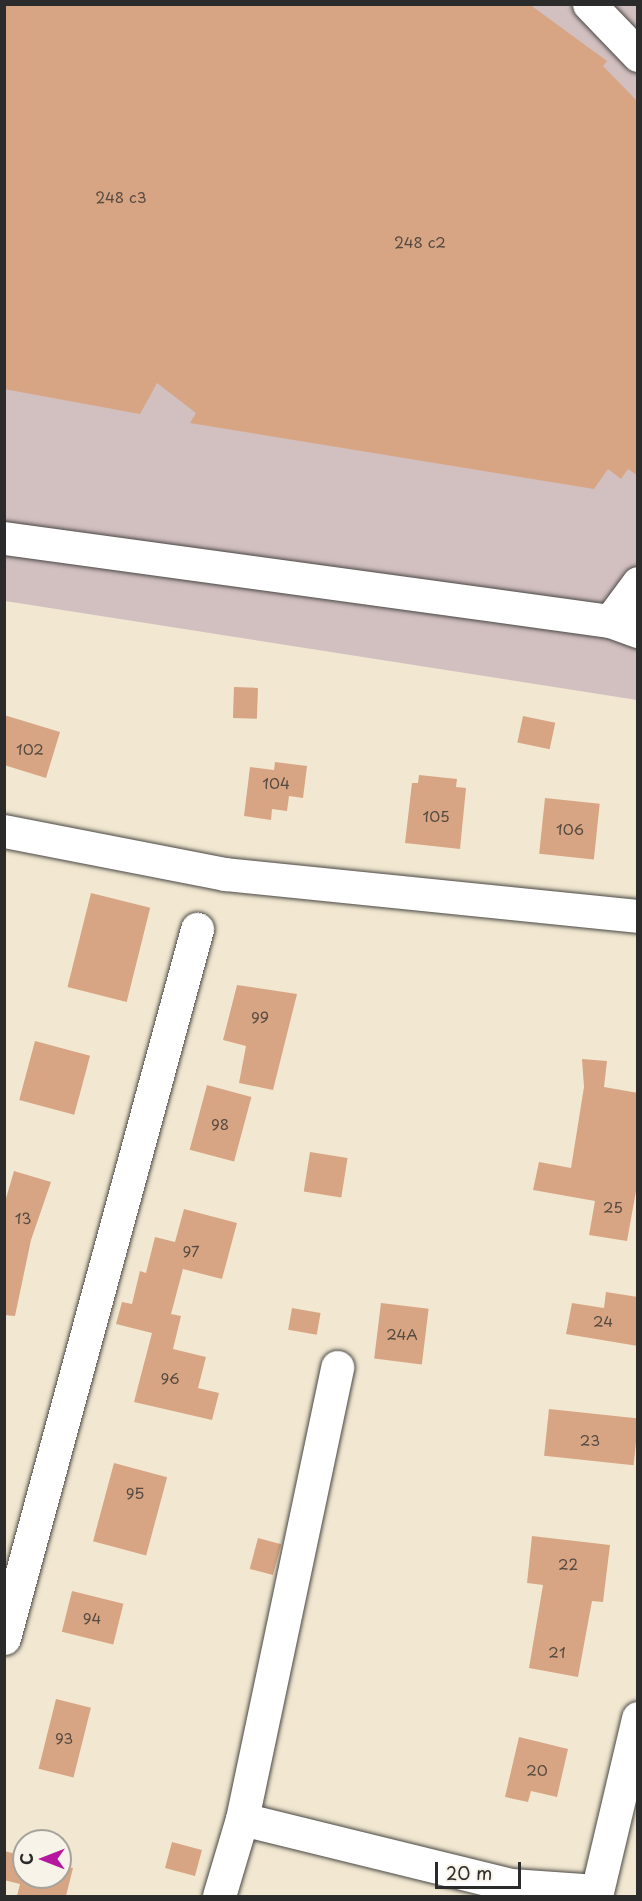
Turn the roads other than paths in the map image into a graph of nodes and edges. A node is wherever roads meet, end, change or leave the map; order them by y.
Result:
1 (590, 4) edge
2 (638, 55) edge
3 (4, 538) edge
4 (638, 582) edge
5 (624, 626) edge
6 (4, 831) edge
7 (638, 916) edge
8 (198, 929) dead end
9 (337, 1367) dead end
10 (4, 1638) edge
11 (638, 1718) edge
12 (242, 1819) junction
13 (597, 1894) edge
14 (219, 1896) edge

1 - 2 street
3 - 5 street
4 - 5 street
6 - 7 street
8 - 10 street
9 - 12 street
11 - 13 street
12 - 13 street
12 - 14 street

